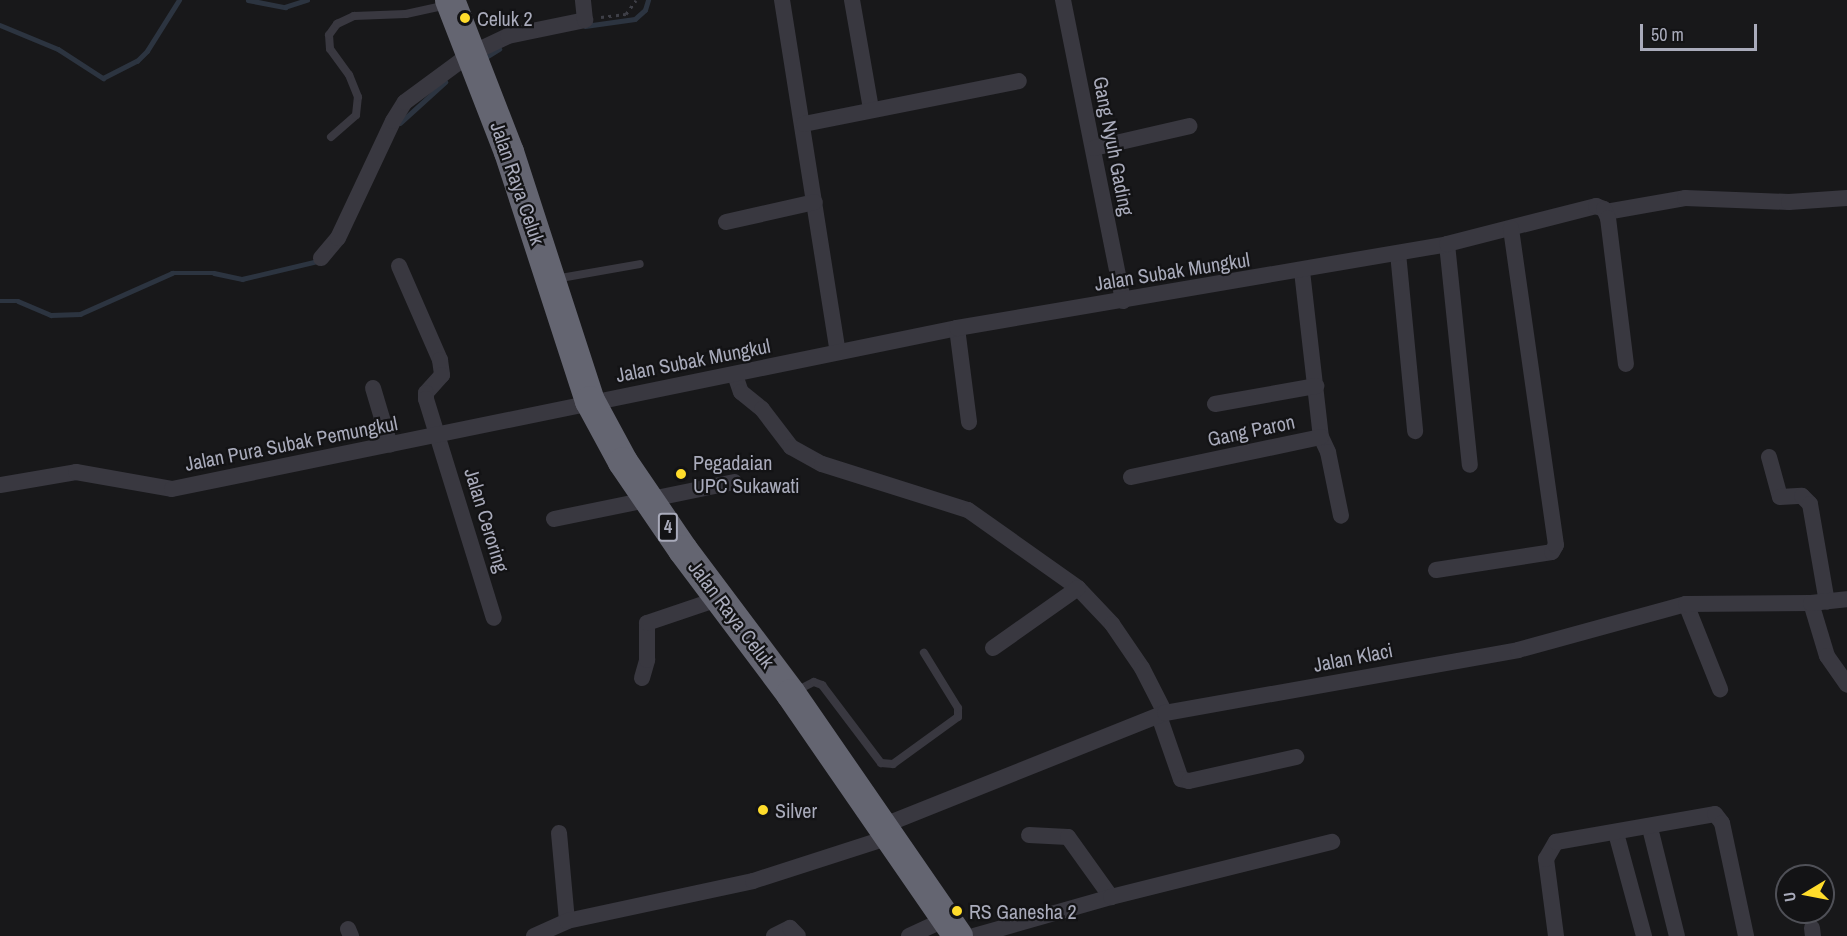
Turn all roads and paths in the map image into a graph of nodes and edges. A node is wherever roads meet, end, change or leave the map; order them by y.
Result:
1 (583, 0) edge
2 (636, 0) edge
3 (782, 0) edge
4 (852, 0) edge
5 (1063, 0) edge
6 (451, 2) edge
7 (585, 20) junction
8 (473, 60) junction
9 (1020, 81) dead end
10 (871, 109) junction
11 (804, 124) junction
12 (1190, 126) dead end
13 (331, 137) dead end
14 (1094, 148) junction
15 (1847, 198) edge
16 (815, 202) junction
17 (1606, 212) junction
18 (726, 222) dead end
19 (1511, 228) junction
20 (1448, 244) junction
21 (1398, 253) junction
22 (321, 258) dead end
23 (640, 264) dead end
24 (399, 266) dead end
25 (1302, 271) junction
26 (552, 280) junction
27 (1123, 301) junction
28 (957, 328) junction
29 (838, 352) junction
30 (1626, 364) dead end
31 (735, 375) junction
32 (1316, 386) junction
33 (373, 387) dead end
34 (590, 401) junction
35 (1215, 404) dead end
36 (969, 422) dead end
37 (1414, 431) dead end
38 (438, 435) junction
39 (1321, 437) junction
40 (390, 444) junction
41 (1769, 456) dead end
42 (1470, 465) dead end
43 (1131, 477) dead end
44 (734, 482) dead end
45 (0, 485) edge
46 (650, 501) junction
47 (1341, 516) dead end
48 (554, 519) dead end
49 (1436, 570) dead end
50 (1078, 588) junction
51 (721, 598) junction
52 (1847, 599) edge
53 (1819, 603) junction
54 (1686, 604) junction
55 (494, 618) dead end
56 (993, 648) dead end
57 (924, 653) dead end
58 (642, 678) dead end
59 (1847, 685) edge
60 (1720, 689) dead end
61 (791, 694) junction
62 (1162, 714) junction
63 (1296, 757) dead end
64 (1650, 828) junction
65 (886, 831) junction
66 (559, 833) dead end
67 (1616, 833) junction
68 (1029, 835) dead end
69 (1332, 842) dead end
70 (1111, 897) junction
71 (567, 921) junction
72 (945, 926) edge
73 (534, 936) edge
74 (774, 936) edge
75 (798, 936) edge
76 (909, 936) edge
77 (974, 936) edge
78 (1556, 936) edge
79 (1644, 936) edge
80 (1677, 936) edge
81 (1746, 936) edge

1 - 7 street
2 - 7 path
3 - 11 street
4 - 10 street
5 - 14 street, Gang Nyuh Gading
6 - 8 highway, Jalan Raya Celuk / 4
6 - 13 lane
7 - 8 street
8 - 22 street
8 - 26 highway, Jalan Raya Celuk / 4
9 - 10 street
10 - 11 street
11 - 16 street
12 - 14 street
14 - 27 street, Gang Nyuh Gading
15 - 17 street, Jalan Subak Mungkul
16 - 18 street
16 - 29 street
17 - 19 street, Jalan Subak Mungkul
17 - 30 street
19 - 20 street, Jalan Subak Mungkul
19 - 49 street
20 - 21 street, Jalan Subak Mungkul
20 - 42 street
21 - 25 street, Jalan Subak Mungkul
21 - 37 street
23 - 26 lane
24 - 38 street, Jalan Ceroring
25 - 27 street, Jalan Subak Mungkul
25 - 32 street, Gang Paron
26 - 34 highway, Jalan Raya Celuk / 4
27 - 28 street, Jalan Subak Mungkul
28 - 29 street, Jalan Subak Mungkul
28 - 36 street
29 - 31 street, Jalan Subak Mungkul
31 - 34 street, Jalan Subak Mungkul
31 - 50 street
32 - 35 street
32 - 39 street, Gang Paron
33 - 40 street
34 - 38 street, Jalan Pura Subak Pemungkul
34 - 46 highway, Jalan Raya Celuk / 4
38 - 40 street, Jalan Pura Subak Pemungkul
38 - 55 street, Jalan Ceroring
39 - 43 street, Gang Paron
39 - 47 street
40 - 45 street, Jalan Pura Subak Pemungkul
41 - 53 street
44 - 46 street
46 - 48 street
46 - 51 highway, Jalan Raya Celuk / 4
50 - 56 street
50 - 62 street
51 - 58 street
51 - 61 highway, Jalan Raya Celuk / 4
52 - 53 street, Jalan Klaci
53 - 54 street, Jalan Klaci
53 - 59 street
54 - 60 street
54 - 62 street, Jalan Klaci
57 - 61 lane
61 - 65 highway, Jalan Raya Celuk / 4
62 - 63 street
62 - 65 street, Jalan Klaci
64 - 67 street
64 - 80 street
64 - 81 street
65 - 71 street, Jalan Klaci
65 - 72 highway, Jalan Raya Celuk / 4
66 - 71 street
67 - 78 street
67 - 79 street
68 - 70 street
69 - 70 street
70 - 77 street
71 - 73 street, Jalan Klaci
72 - 76 street
74 - 75 street

